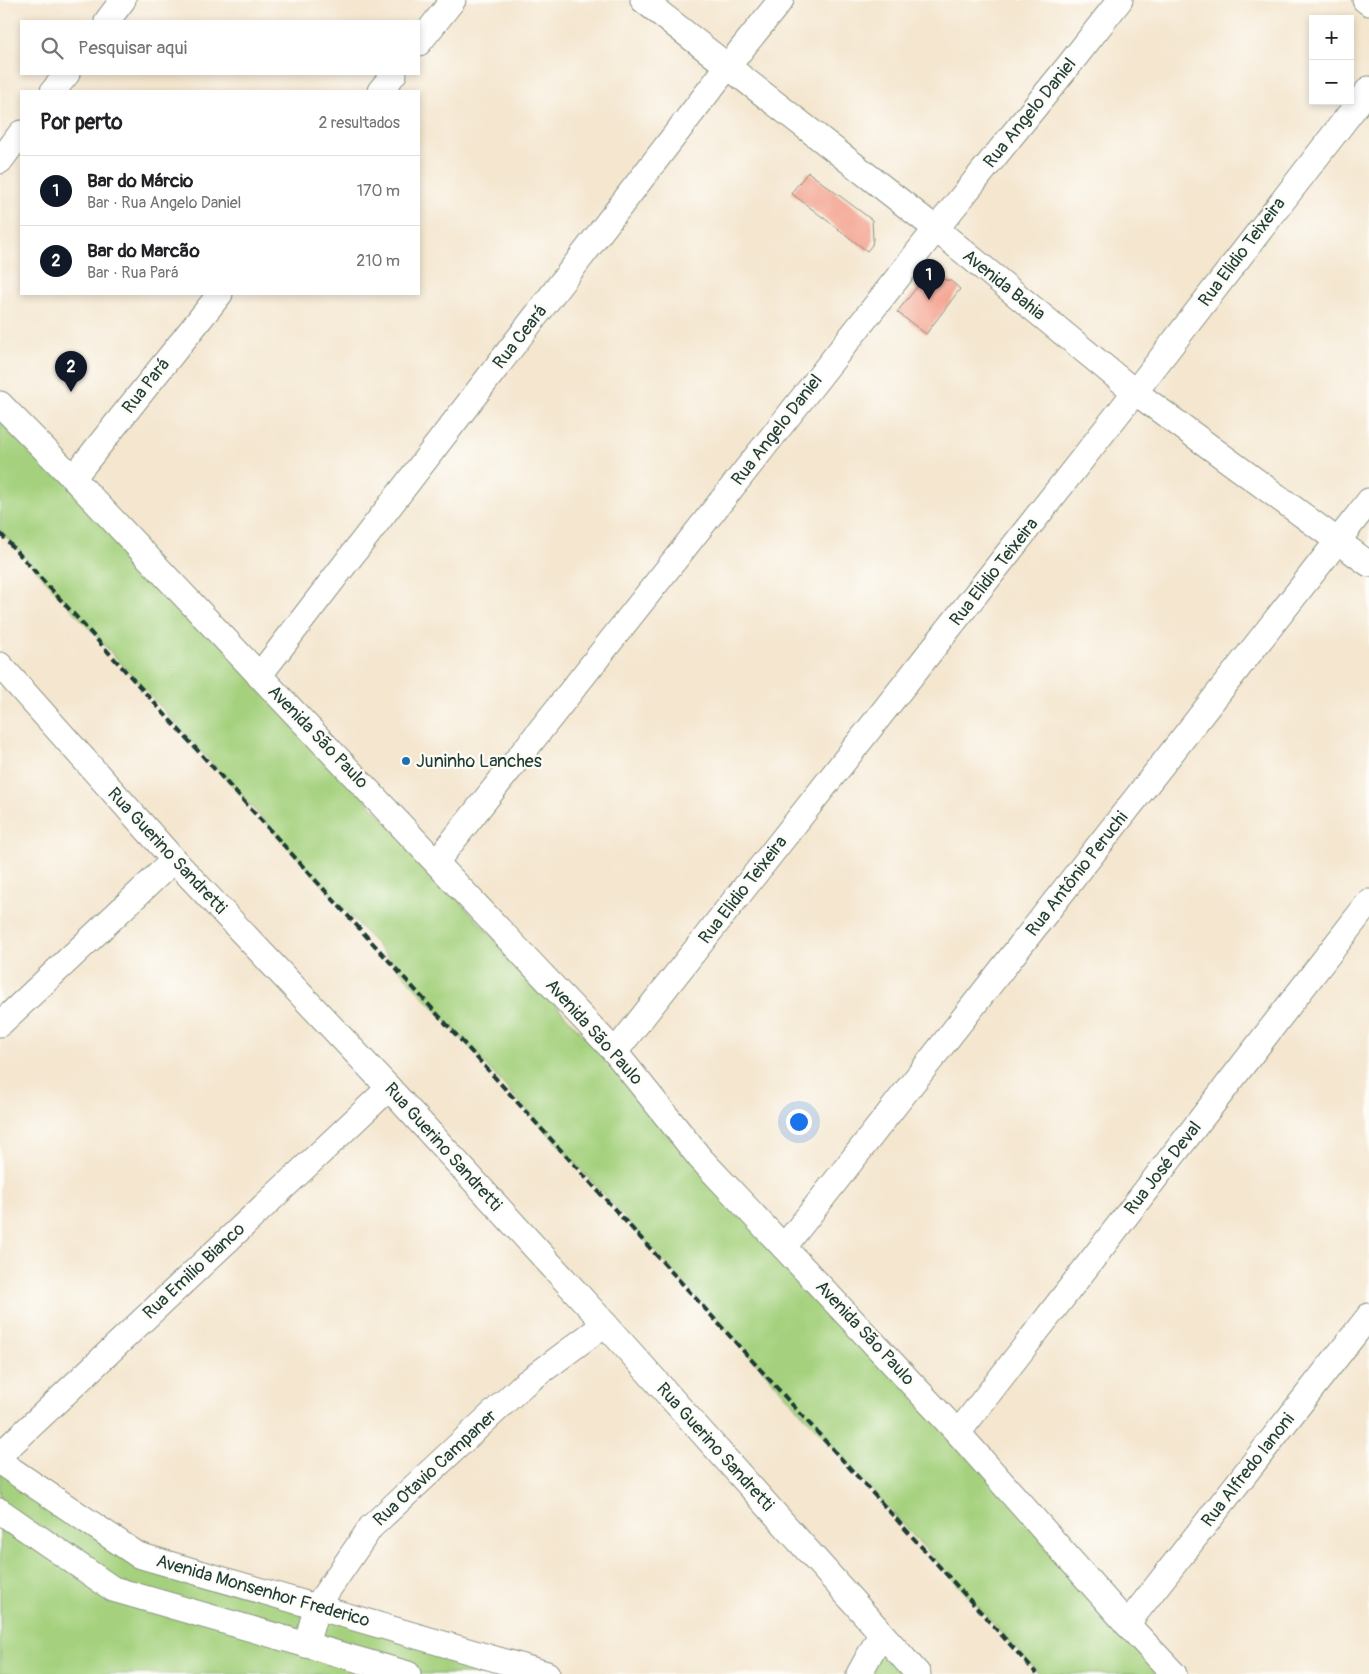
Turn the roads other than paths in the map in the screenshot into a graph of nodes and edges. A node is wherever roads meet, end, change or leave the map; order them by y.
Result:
1 (123, 0) edge
2 (452, 0) edge
3 (643, 0) edge
4 (781, 0) edge
5 (1120, 0) edge
6 (1365, 0) edge
7 (1369, 3) edge
8 (108, 20) edge
9 (420, 42) edge
10 (728, 66) junction
11 (66, 75) edge
12 (393, 75) edge
13 (1369, 89) edge
14 (54, 90) edge
15 (381, 90) edge
16 (20, 134) edge
17 (0, 161) edge
18 (936, 229) junction
19 (219, 295) edge
20 (1135, 392) junction
21 (0, 404) edge
22 (73, 478) junction
23 (1369, 501) edge
24 (1339, 541) junction
25 (1369, 564) edge
26 (0, 666) edge
27 (259, 676) junction
28 (174, 860) junction
29 (437, 861) junction
30 (1369, 902) edge
31 (0, 1024) edge
32 (615, 1052) junction
33 (389, 1088) junction
34 (784, 1247) junction
35 (1369, 1316) edge
36 (605, 1324) junction
37 (958, 1433) junction
38 (0, 1455) edge
39 (0, 1462) edge
40 (0, 1511) edge
41 (317, 1606) junction
42 (1127, 1624) junction
43 (881, 1634) junction
44 (306, 1645) junction
45 (408, 1674) edge
46 (547, 1674) edge
47 (860, 1674) edge
48 (918, 1674) edge
49 (1174, 1674) edge

1 - 8 street
2 - 9 street
3 - 10 street, Avenida Bahia
4 - 10 street, Rua Ceará
5 - 18 street, Rua Angelo Daniel
6 - 7 street
10 - 18 street, Avenida Bahia
10 - 27 street, Rua Ceará
11 - 14 street
12 - 15 street
13 - 20 street, Rua Elidio Teixeira
16 - 17 street
18 - 20 street, Avenida Bahia
18 - 29 street, Rua Angelo Daniel
19 - 22 street, Rua Pará
20 - 24 street, Avenida Bahia
20 - 32 street, Rua Elidio Teixeira
21 - 22 street, Avenida São Paulo
22 - 27 street, Avenida São Paulo
23 - 24 street, Rua Antônio Peruchi
24 - 25 street, Avenida Bahia
24 - 34 street, Rua Antônio Peruchi
26 - 28 street, Rua Guerino Sandretti
27 - 29 street, Avenida São Paulo
28 - 31 street
28 - 33 street, Rua Guerino Sandretti
29 - 32 street, Avenida São Paulo
30 - 37 street, Rua José Deval
32 - 34 street, Avenida São Paulo
33 - 36 street, Rua Guerino Sandretti
33 - 38 street, Rua Emilio Bianco
34 - 37 street, Avenida São Paulo
35 - 42 street, Rua Alfredo Ianoni
36 - 41 street, Rua Otavio Campaner
36 - 43 street, Rua Guerino Sandretti
37 - 42 street, Avenida São Paulo
39 - 41 street, Avenida Monsenhor Frederico
40 - 44 street
41 - 44 street, Rua Otavio Campaner
41 - 46 street, Avenida Monsenhor Frederico
42 - 49 street, Avenida São Paulo
43 - 47 street
43 - 48 street, Rua Guerino Sandretti
44 - 45 street

